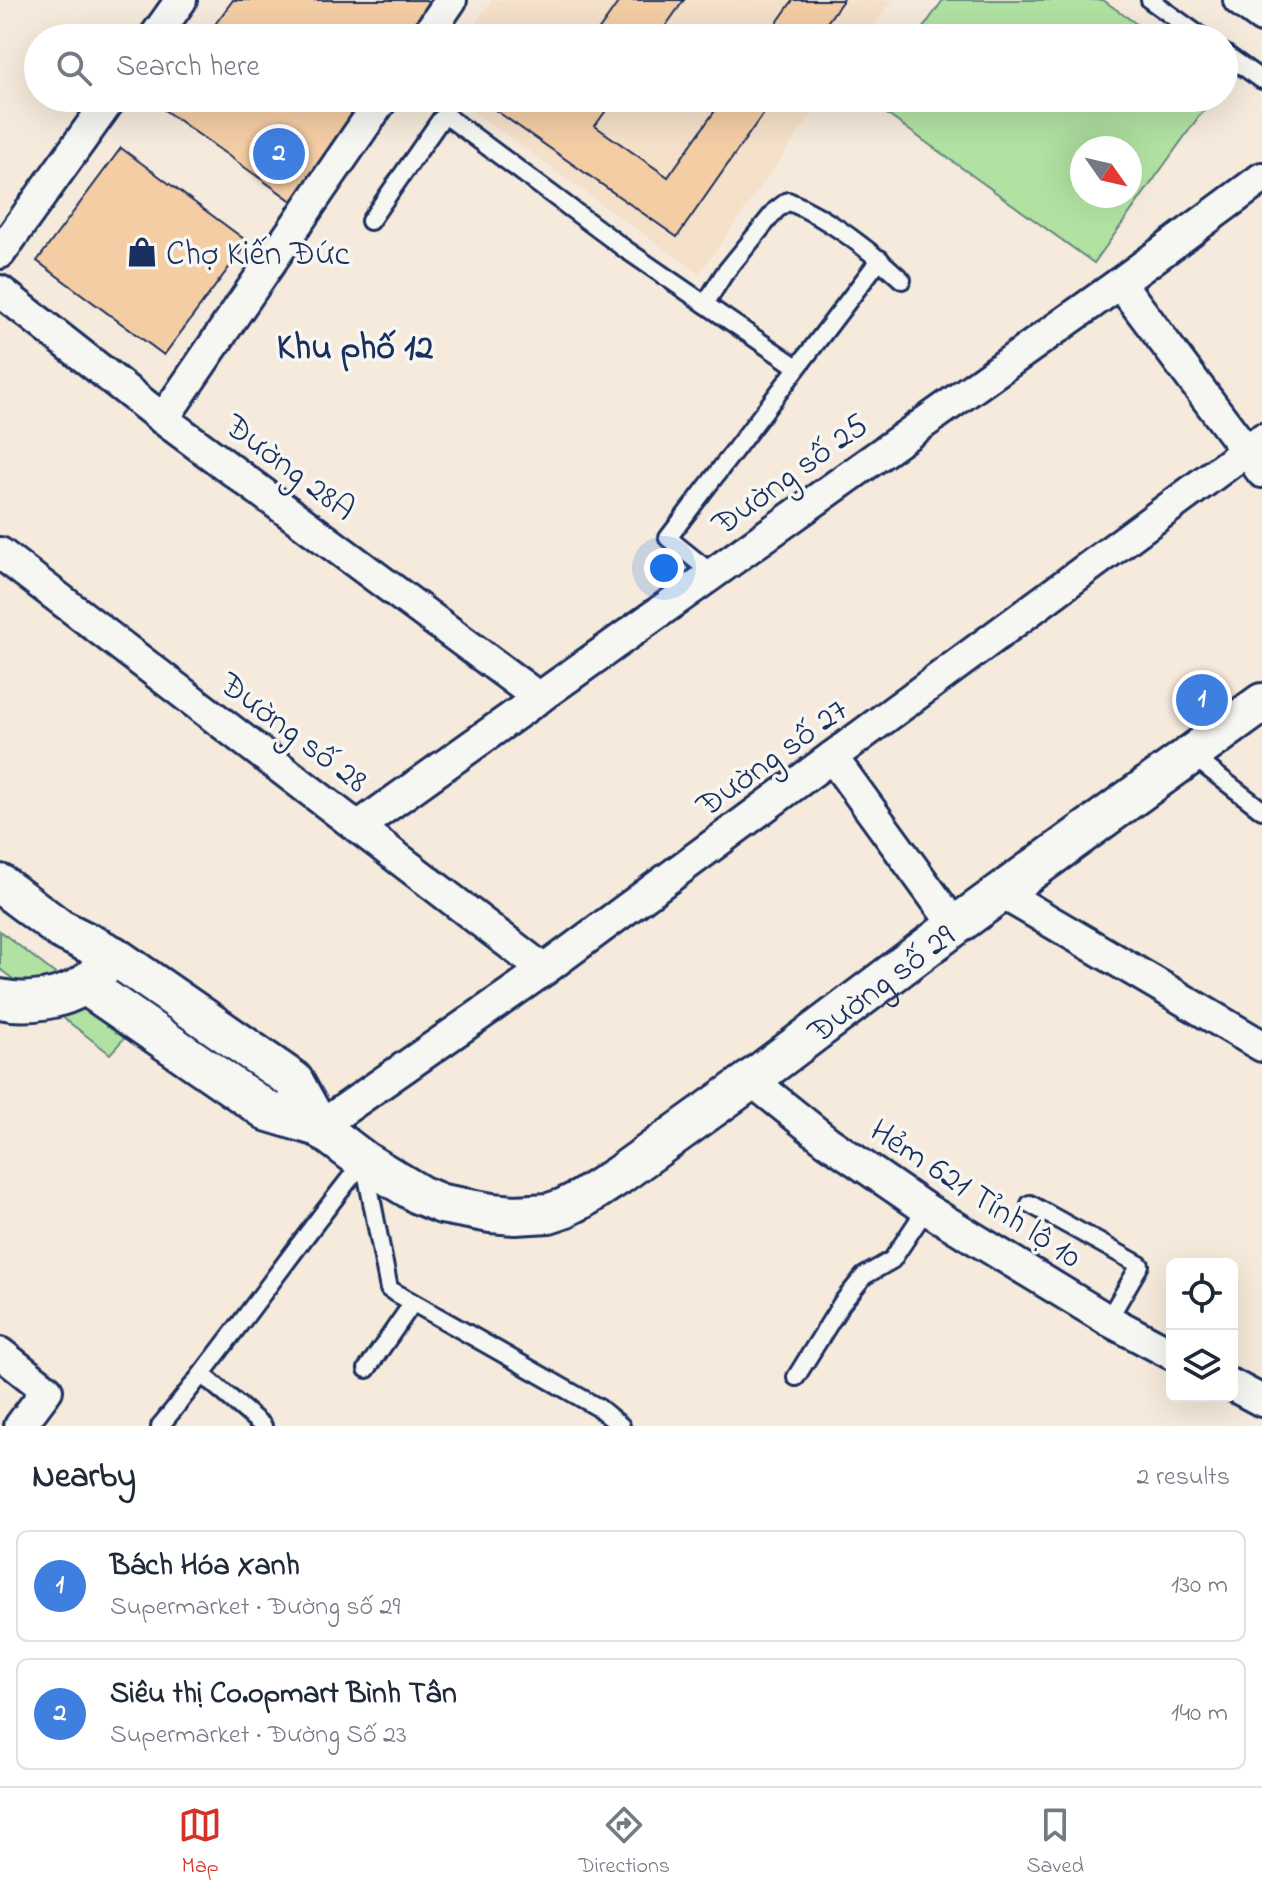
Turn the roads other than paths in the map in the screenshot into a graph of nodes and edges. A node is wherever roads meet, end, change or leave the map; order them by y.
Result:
1 (181, 0) edge
2 (451, 0) edge
3 (1150, 0) edge
4 (1239, 0) edge
5 (1262, 17) edge
6 (164, 24) edge
7 (435, 24) edge
8 (1183, 24) edge
9 (1238, 63) edge
10 (1262, 80) edge
11 (101, 112) edge
12 (373, 112) edge
13 (1262, 178) edge
14 (370, 221) dead end
15 (0, 253) edge
16 (880, 259) junction
17 (902, 280) dead end
18 (1120, 283) junction
19 (0, 291) edge
20 (705, 304) junction
21 (797, 367) junction
22 (163, 419) junction
23 (1257, 453) edge
24 (0, 553) edge
25 (713, 574) junction
26 (539, 698) junction
27 (1262, 703) edge
28 (1190, 754) junction
29 (832, 757) junction
30 (1262, 810) edge
31 (358, 827) junction
32 (0, 884) edge
33 (1002, 893) junction
34 (955, 926) junction
35 (114, 956) junction
36 (544, 970) junction
37 (85, 985) junction
38 (0, 999) edge
39 (1262, 1046) edge
40 (751, 1080) junction
41 (319, 1127) junction
42 (364, 1161) junction
43 (1030, 1204) dead end
44 (926, 1209) junction
45 (412, 1304) junction
46 (1108, 1320) junction
47 (1166, 1351) edge
48 (0, 1353) edge
49 (367, 1369) dead end
50 (203, 1375) junction
51 (796, 1377) dead end
52 (1238, 1388) edge
53 (1262, 1401) edge
54 (20, 1426) edge
55 (160, 1426) edge
56 (263, 1426) edge
57 (621, 1426) edge

1 - 6 street
2 - 7 street
3 - 8 lane
4 - 5 street
9 - 10 lane
11 - 15 street
12 - 22 street
13 - 18 street, Đường số 25
14 - 20 lane
16 - 17 lane
16 - 20 lane
16 - 21 lane
18 - 23 street
18 - 25 street, Đường số 25
19 - 22 street, Đường 28A
20 - 21 lane
21 - 25 lane
22 - 26 street, Đường 28A
23 - 29 street, Đường số 27
24 - 31 street, Đường số 28
25 - 26 street, Đường số 25
26 - 31 street, Đường số 25
27 - 28 street, Đường số 29
28 - 30 lane
28 - 33 street, Đường số 29
29 - 34 street
29 - 36 street, Đường số 27
31 - 36 street, Đường số 28
32 - 35 street
33 - 34 street, Đường số 29
33 - 39 street
34 - 40 street, Đường số 29
35 - 37 street
35 - 41 street
36 - 41 street, Đường số 27
37 - 38 street
37 - 41 street
40 - 42 street, Đường số 29
40 - 44 street, Hẻm 621 Tỉnh lộ 10
41 - 42 street, Đường số 29
42 - 45 lane
42 - 50 lane
43 - 46 lane
44 - 46 street, Hẻm 621 Tỉnh lộ 10
44 - 51 lane
45 - 49 lane
45 - 57 lane
46 - 47 street, Hẻm 621 Tỉnh lộ 10
48 - 54 street
50 - 55 lane
50 - 56 lane
52 - 53 street

